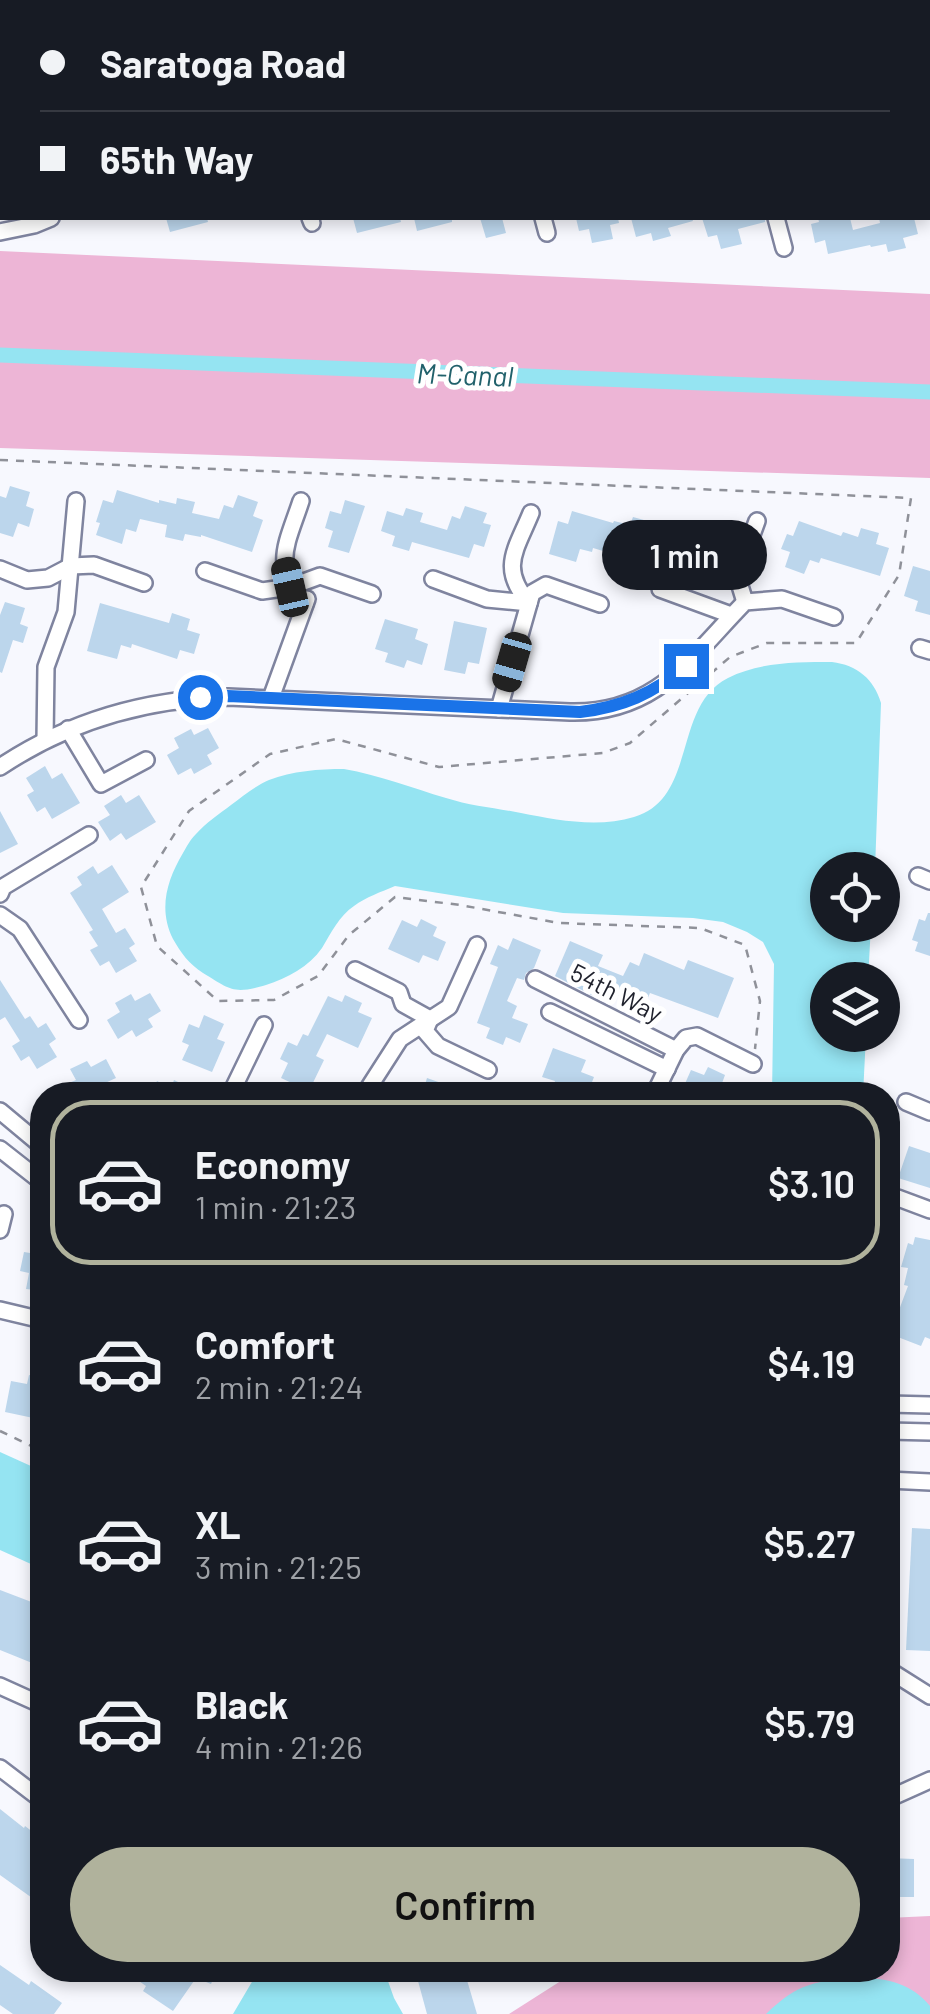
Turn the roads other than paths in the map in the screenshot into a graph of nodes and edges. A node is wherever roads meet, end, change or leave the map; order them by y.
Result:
1 (46, 220) edge
2 (777, 220) edge
3 (0, 232) edge
4 (784, 248) dead end
5 (76, 501) dead end
6 (301, 501) dead end
7 (531, 513) dead end
8 (757, 521) dead end
9 (70, 566) junction
10 (0, 569) edge
11 (205, 571) dead end
12 (432, 579) dead end
13 (144, 582) dead end
14 (290, 587) junction
15 (660, 589) dead end
16 (372, 594) dead end
17 (529, 602) junction
18 (744, 602) junction
19 (600, 604) dead end
20 (731, 615) junction
21 (834, 617) dead end
22 (271, 698) junction
23 (500, 709) junction
24 (68, 729) junction
25 (45, 740) junction
26 (146, 760) dead end
27 (0, 767) edge
28 (89, 835) dead end
29 (0, 894) edge
30 (0, 915) edge
31 (476, 945) dead end
32 (355, 970) dead end
33 (534, 979) dead end
34 (550, 1012) dead end
35 (430, 1019) junction
36 (78, 1020) dead end
37 (264, 1025) dead end
38 (676, 1050) junction
39 (754, 1064) road end
40 (667, 1068) junction
41 (488, 1070) dead end
42 (236, 1082) edge
43 (372, 1082) edge
44 (660, 1082) edge
45 (906, 1102) dead end
46 (0, 1112) edge
47 (930, 1112) edge
48 (30, 1136) edge
49 (0, 1148) edge
50 (30, 1172) edge
51 (900, 1199) edge
52 (930, 1210) edge
53 (0, 1310) edge
54 (30, 1317) edge
55 (900, 1404) edge
56 (930, 1405) edge
57 (900, 1431) edge
58 (930, 1432) edge
59 (900, 1481) edge
60 (930, 1482) edge
61 (900, 1677) edge
62 (0, 1686) edge
63 (930, 1696) edge
64 (30, 1700) edge
65 (0, 1768) edge
66 (930, 1780) edge
67 (30, 1791) edge
68 (900, 1794) edge

1 - 3 street
2 - 4 street
5 - 9 street
6 - 14 street
7 - 17 street
8 - 18 street
9 - 10 street
9 - 13 street
9 - 25 street
11 - 14 street
12 - 17 street
14 - 16 street
14 - 22 street
15 - 20 street
17 - 19 street
17 - 23 street
18 - 20 street
18 - 21 street
20 - 23 street
22 - 23 street
22 - 24 street
24 - 25 street
24 - 26 street
25 - 27 street
28 - 29 street
30 - 36 street
31 - 35 street
32 - 35 street
33 - 38 street, 54th Way
34 - 40 street
35 - 41 street
35 - 43 street
37 - 42 street
38 - 39 street, 54th Way
38 - 40 street, 54th Way
40 - 44 street, 54th Way
45 - 47 street
46 - 48 street
49 - 50 street
51 - 52 street
53 - 54 street
55 - 56 street
57 - 58 street
59 - 60 street
61 - 63 street
62 - 64 street
65 - 67 street
66 - 68 street

